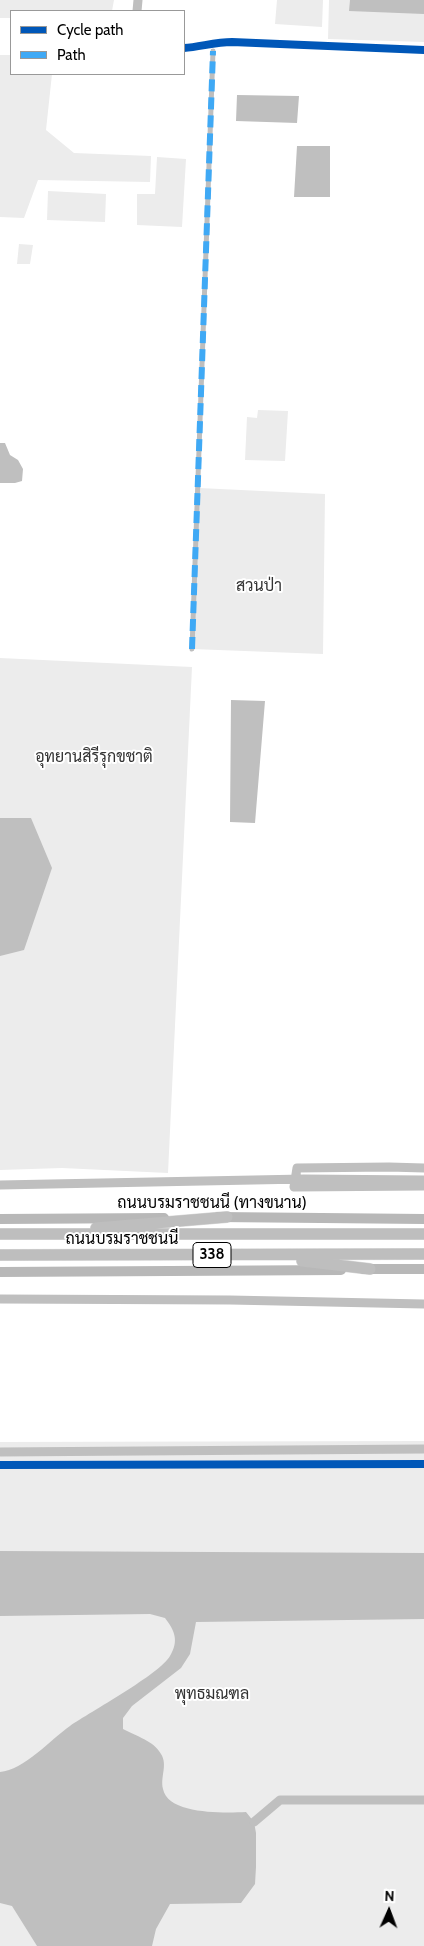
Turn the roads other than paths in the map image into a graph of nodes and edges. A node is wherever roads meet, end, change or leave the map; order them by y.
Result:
1 (212, 51) dead end
2 (192, 650) dead end
3 (227, 1217) junction
4 (0, 1219) edge
5 (424, 1219) edge
6 (5, 1234) edge
7 (424, 1234) edge
8 (424, 1254) edge
9 (0, 1255) edge
10 (208, 1255) junction
11 (370, 1269) junction
12 (424, 1269) edge
13 (0, 1272) edge
14 (424, 1464) edge
15 (0, 1465) edge

1 - 2 street
3 - 4 main road, ถนนบรมราชชนนี (ทางขนาน)
3 - 5 main road, ถนนบรมราชชนนี (ทางขนาน)
3 - 6 highway
6 - 7 highway, ถนนบรมราชชนนี / 338
8 - 10 highway, ถนนบรมราชชนนี / 338
9 - 10 highway, ถนนบรมราชชนนี / 338
10 - 11 highway
11 - 12 main road, 338
11 - 13 main road, 338
14 - 15 street

